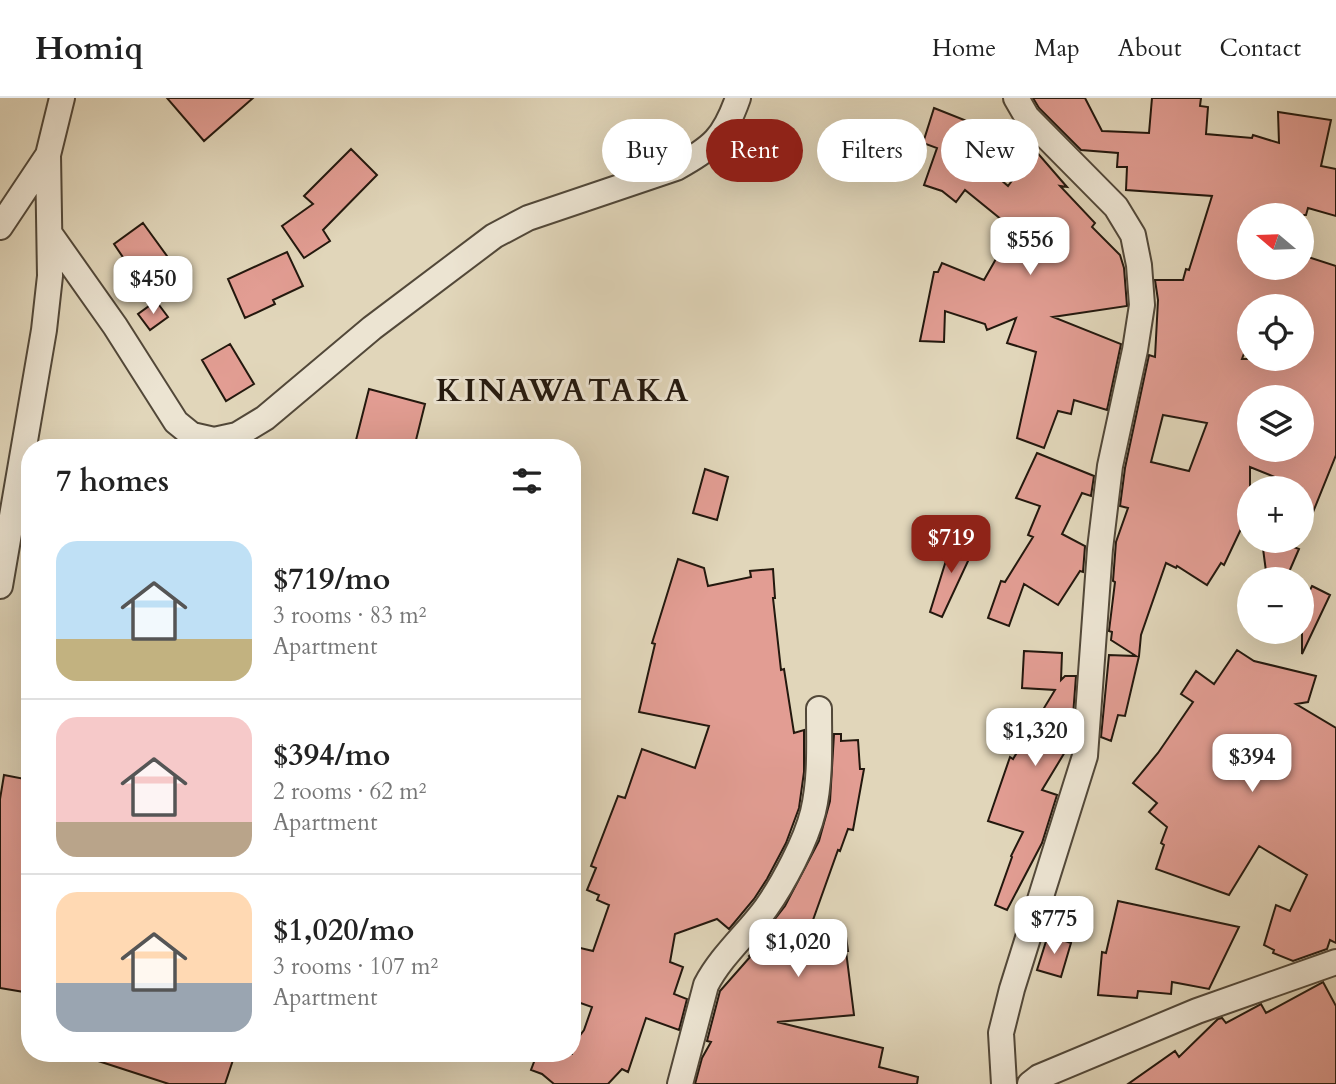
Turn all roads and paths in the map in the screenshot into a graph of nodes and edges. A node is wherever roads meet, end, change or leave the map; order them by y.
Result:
1 (62, 98) edge
2 (738, 98) edge
3 (1016, 98) edge
4 (48, 155) junction
5 (0, 227) edge
6 (50, 234) junction
7 (25, 439) edge
8 (199, 439) edge
9 (218, 439) edge
10 (21, 464) edge
11 (0, 586) edge
12 (819, 709) dead end
13 (1333, 971) edge
14 (680, 1084) edge
15 (1004, 1084) edge
16 (1030, 1084) edge

1 - 4 street
2 - 9 street
3 - 15 street
4 - 5 street
4 - 6 street
6 - 7 street
6 - 8 street
10 - 11 street
12 - 14 street
13 - 16 street

